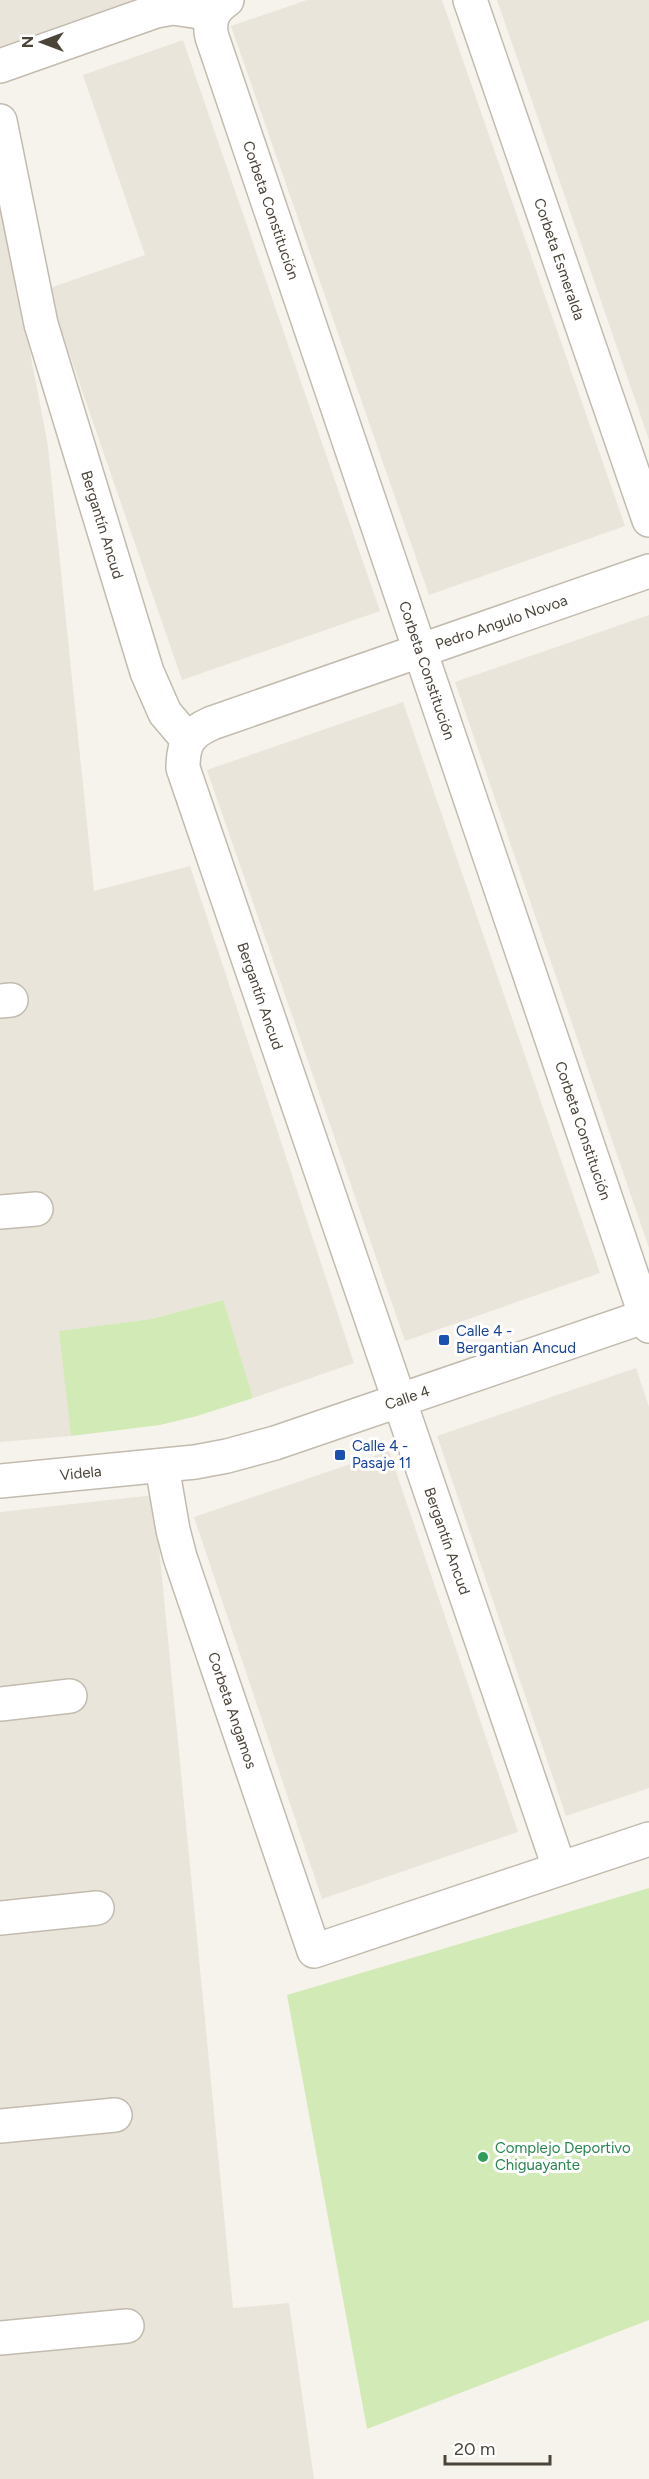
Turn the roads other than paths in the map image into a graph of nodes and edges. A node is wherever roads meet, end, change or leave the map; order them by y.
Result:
1 (470, 0) edge
2 (220, 7) edge
3 (0, 66) edge
4 (0, 121) edge
5 (649, 520) edge
6 (649, 572) edge
7 (420, 651) junction
8 (188, 740) junction
9 (36, 1209) dead end
10 (0, 1212) edge
11 (648, 1320) edge
12 (399, 1401) junction
13 (162, 1466) junction
14 (0, 1481) edge
15 (70, 1696) dead end
16 (0, 1704) edge
17 (649, 1839) edge
18 (559, 1867) junction
19 (97, 1908) dead end
20 (0, 1918) edge
21 (115, 2115) dead end
22 (0, 2127) edge
23 (127, 2326) dead end
24 (0, 2338) edge

1 - 5 street, Corbeta Esmeralda
2 - 3 street
2 - 7 street, Corbeta Constitución
4 - 8 street, Bergantín Ancud
6 - 7 street, Pedro Angulo Novoa
7 - 8 street, Pedro Angulo Novoa
7 - 11 street, Corbeta Constitución
8 - 12 street, Bergantín Ancud
9 - 10 street
11 - 12 street, Calle 4
12 - 13 street, Calle 4
12 - 18 street, Bergantín Ancud
13 - 14 street, Videla
13 - 18 street, Corbeta Angamos
15 - 16 street
17 - 18 street
19 - 20 street
21 - 22 street
23 - 24 street

